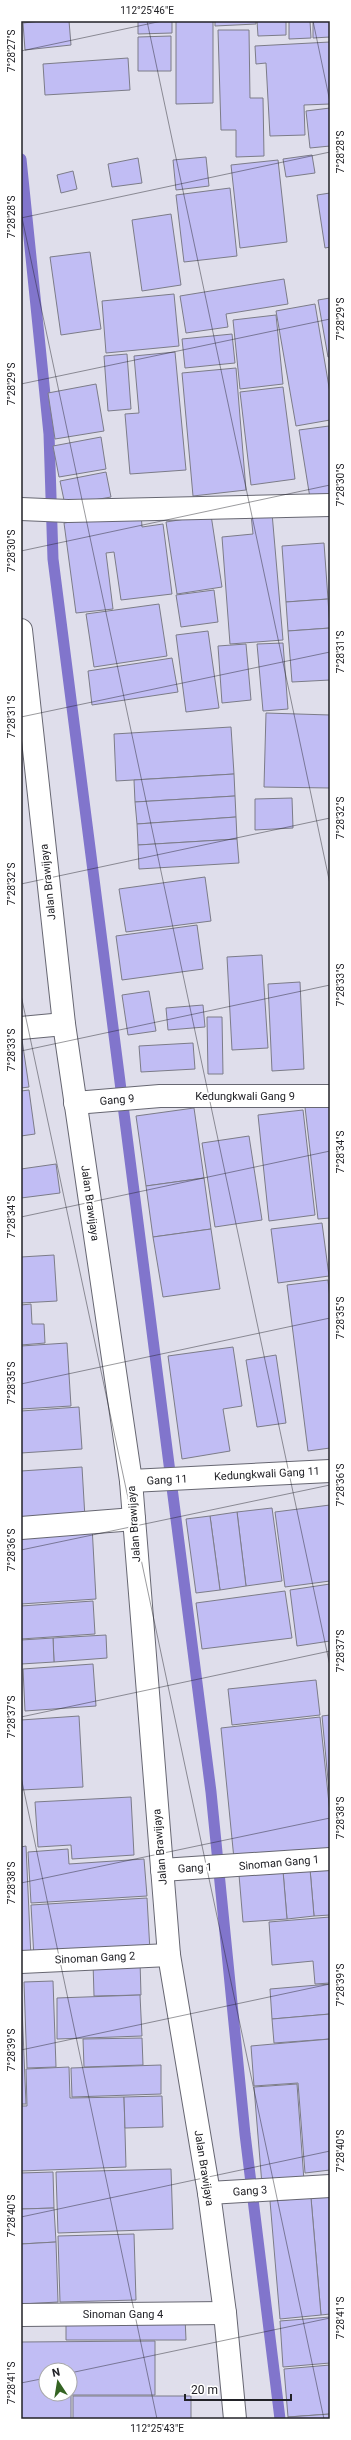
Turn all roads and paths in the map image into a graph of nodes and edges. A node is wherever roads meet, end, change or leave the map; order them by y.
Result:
1 (330, 505) edge
2 (21, 509) edge
3 (21, 630) edge
4 (64, 1024) junction
5 (21, 1028) edge
6 (160, 1096) joint
7 (330, 1096) edge
8 (75, 1103) junction
9 (330, 1471) edge
10 (203, 1478) joint
11 (131, 1482) junction
12 (134, 1519) junction
13 (21, 1528) edge
14 (330, 1859) edge
15 (218, 1867) joint
16 (162, 1870) junction
17 (170, 1955) junction
18 (21, 1962) edge
19 (330, 2186) edge
20 (209, 2193) junction
21 (225, 2313) junction
22 (21, 2315) edge
23 (234, 2419) edge

1 - 2 main road
3 - 4 main road, Jalan Brawijaya
4 - 5 main road
4 - 8 main road, Jalan Brawijaya
6 - 7 main road, Kedungkwali Gang 9
6 - 8 main road, Gang 9
8 - 11 main road, Jalan Brawijaya
9 - 10 main road, Kedungkwali Gang 11
10 - 11 main road, Gang 11
11 - 12 main road, Jalan Brawijaya
12 - 13 main road
12 - 16 main road, Jalan Brawijaya
14 - 15 main road, Sinoman Gang 1
15 - 16 main road, Gang 1
16 - 17 main road, Jalan Brawijaya
17 - 18 main road, Sinoman Gang 2
17 - 20 main road, Jalan Brawijaya
19 - 20 main road, Gang 3
20 - 21 main road, Jalan Brawijaya
21 - 22 main road, Sinoman Gang 4
21 - 23 main road, Jalan Brawijaya

